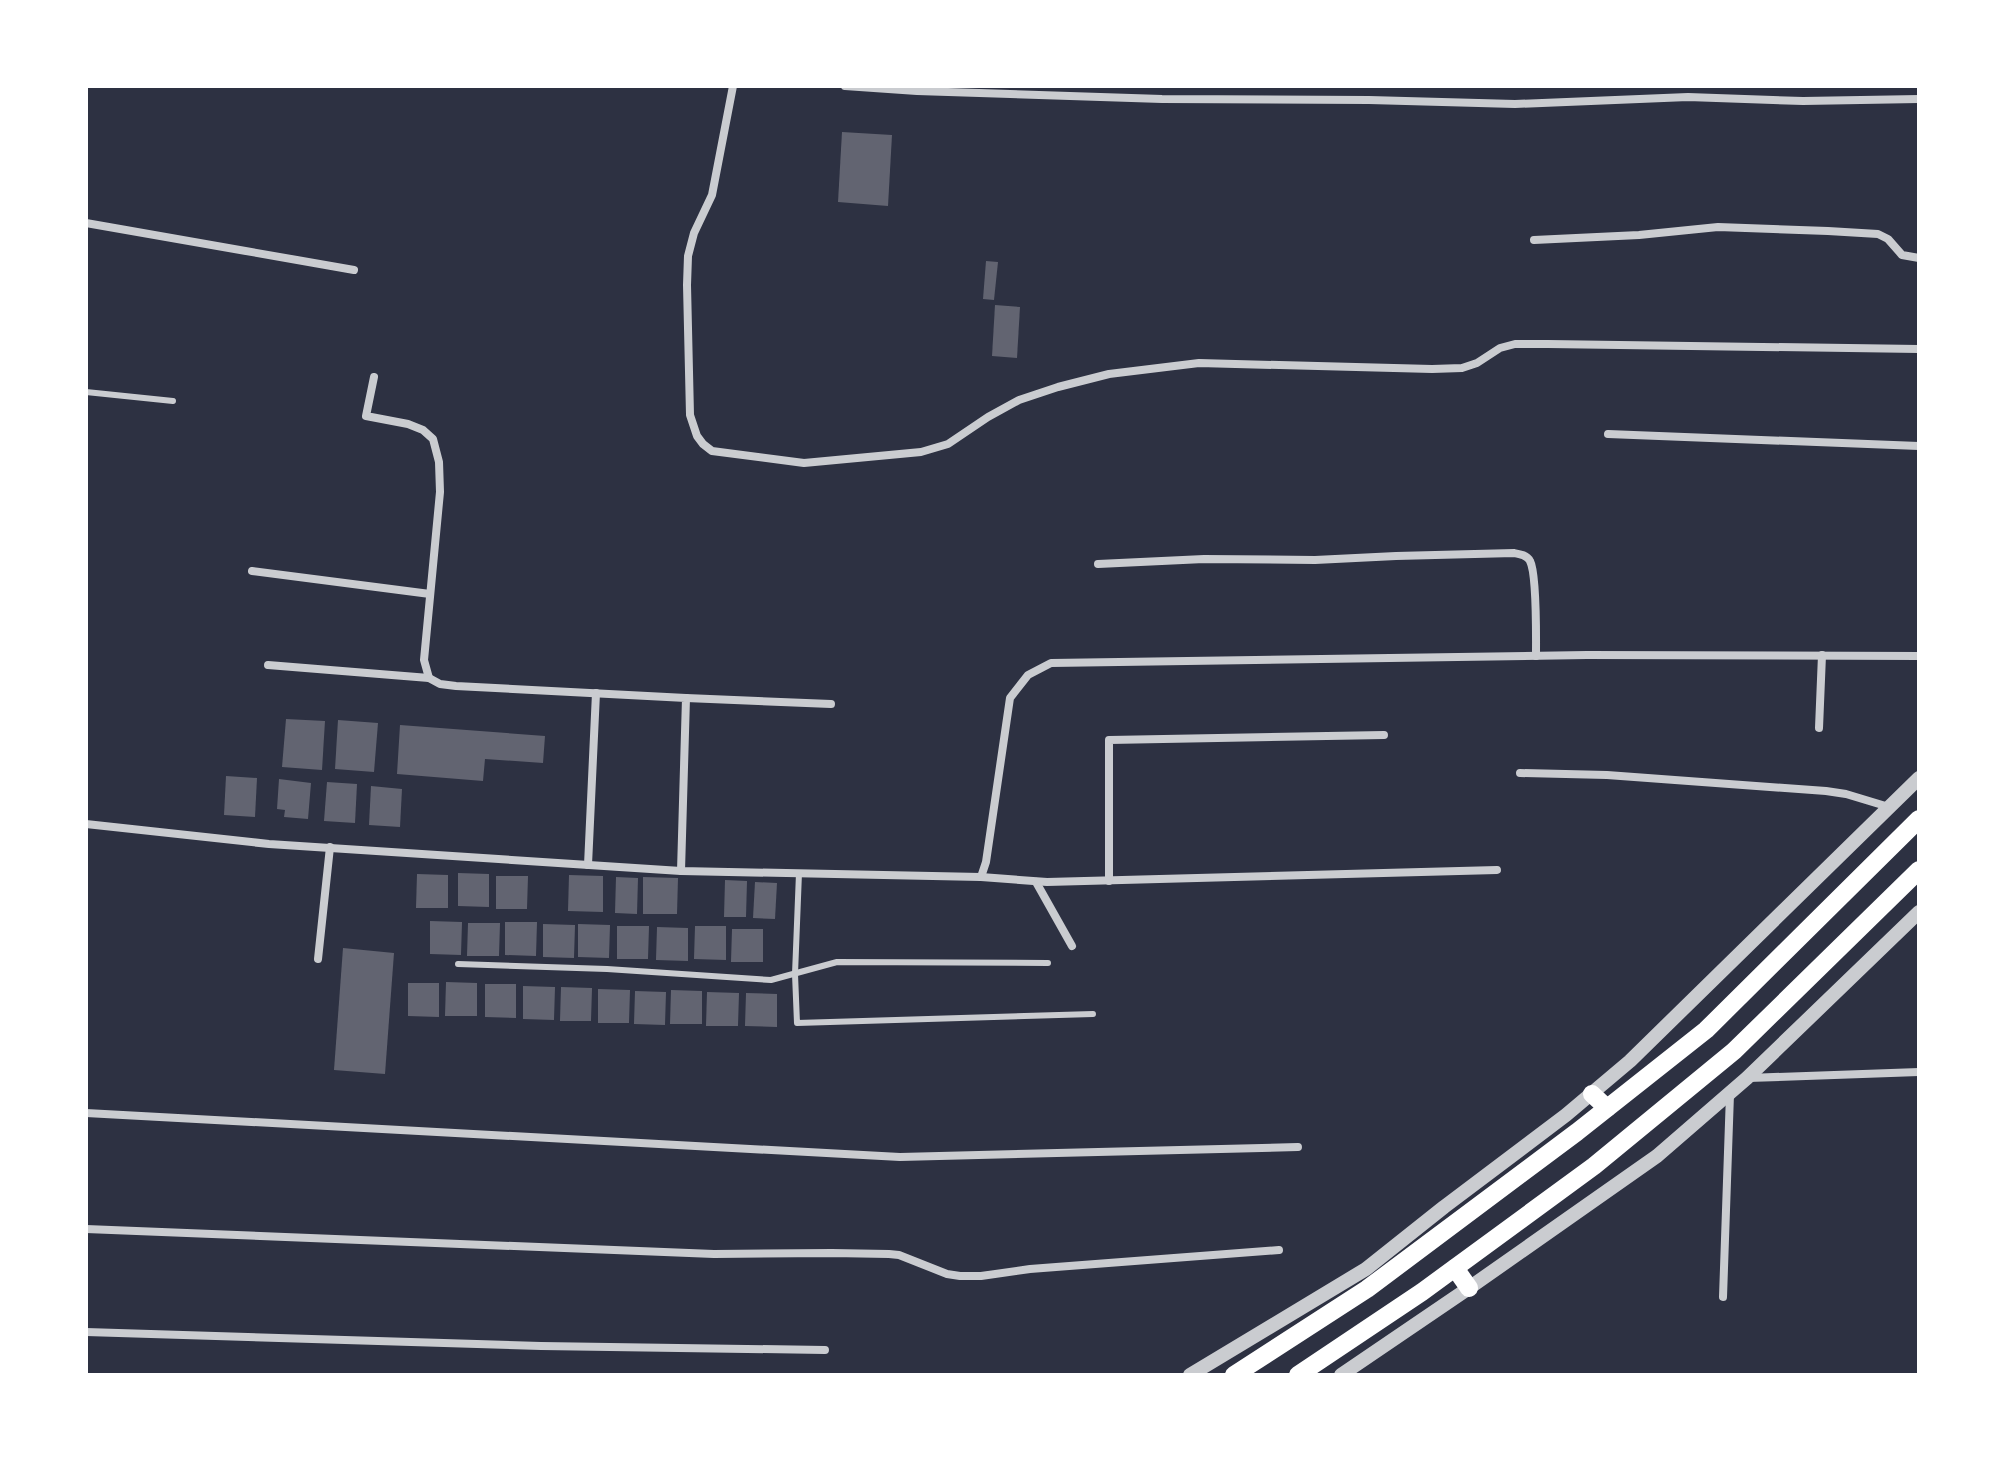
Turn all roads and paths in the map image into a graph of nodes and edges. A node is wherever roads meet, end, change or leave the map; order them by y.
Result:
1 (733, 86) edge
2 (845, 86) edge
3 (1919, 99) edge
4 (86, 223) edge
5 (1534, 240) dead end
6 (1919, 258) edge
7 (354, 270) dead end
8 (1919, 349) edge
9 (374, 377) dead end
10 (86, 392) edge
11 (173, 401) dead end
12 (1608, 434) dead end
13 (1919, 446) edge
14 (1098, 564) dead end
15 (252, 571) dead end
16 (430, 594) junction
17 (1822, 655) junction
18 (1536, 656) junction
19 (1919, 656) edge
20 (268, 665) dead end
21 (429, 678) junction
22 (596, 693) junction
23 (686, 698) junction
24 (831, 704) dead end
25 (1819, 728) dead end
26 (1384, 735) dead end
27 (1520, 773) dead end
28 (1919, 778) edge
29 (1889, 808) junction
30 (1919, 819) edge
31 (86, 824) edge
32 (330, 847) junction
33 (588, 865) junction
34 (1497, 870) dead end
35 (1919, 870) edge
36 (681, 871) junction
37 (799, 873) junction
38 (981, 877) junction
39 (1109, 881) junction
40 (1036, 882) junction
41 (1919, 912) edge
42 (1072, 946) dead end
43 (318, 959) dead end
44 (1048, 963) dead end
45 (458, 964) dead end
46 (795, 974) junction
47 (1093, 1014) dead end
48 (1919, 1072) edge
49 (1747, 1078) junction
50 (1730, 1093) junction
51 (1592, 1094) junction
52 (1607, 1108) junction
53 (86, 1113) edge
54 (1298, 1147) dead end
55 (86, 1229) edge
56 (1279, 1250) dead end
57 (1455, 1268) junction
58 (1469, 1288) junction
59 (1723, 1297) dead end
60 (86, 1332) edge
61 (825, 1350) dead end
62 (1190, 1375) edge
63 (1234, 1375) edge
64 (1298, 1375) edge
65 (1341, 1375) edge

1 - 8 street
2 - 3 street
4 - 7 street
5 - 6 street
9 - 16 street
10 - 11 lane
12 - 13 street
14 - 18 street
15 - 16 street
16 - 21 street
17 - 18 street
17 - 19 street
17 - 25 street
18 - 38 street
20 - 21 street
21 - 22 street
22 - 23 street
22 - 33 street
23 - 24 street
23 - 36 street
26 - 39 street
27 - 29 street
28 - 29 street
29 - 51 street
30 - 52 main road
31 - 32 street
32 - 33 street
32 - 43 street
33 - 36 street
34 - 39 street
35 - 57 main road
36 - 37 street
37 - 38 street
37 - 46 lane
38 - 40 street
39 - 40 street
40 - 42 street
41 - 49 street
44 - 46 lane
45 - 46 lane
46 - 47 lane
48 - 49 street
49 - 50 street
50 - 58 street
50 - 59 street
51 - 52 main road
51 - 62 street
52 - 63 main road
53 - 54 street
55 - 56 street
57 - 58 main road
57 - 64 main road
58 - 65 street
60 - 61 street

